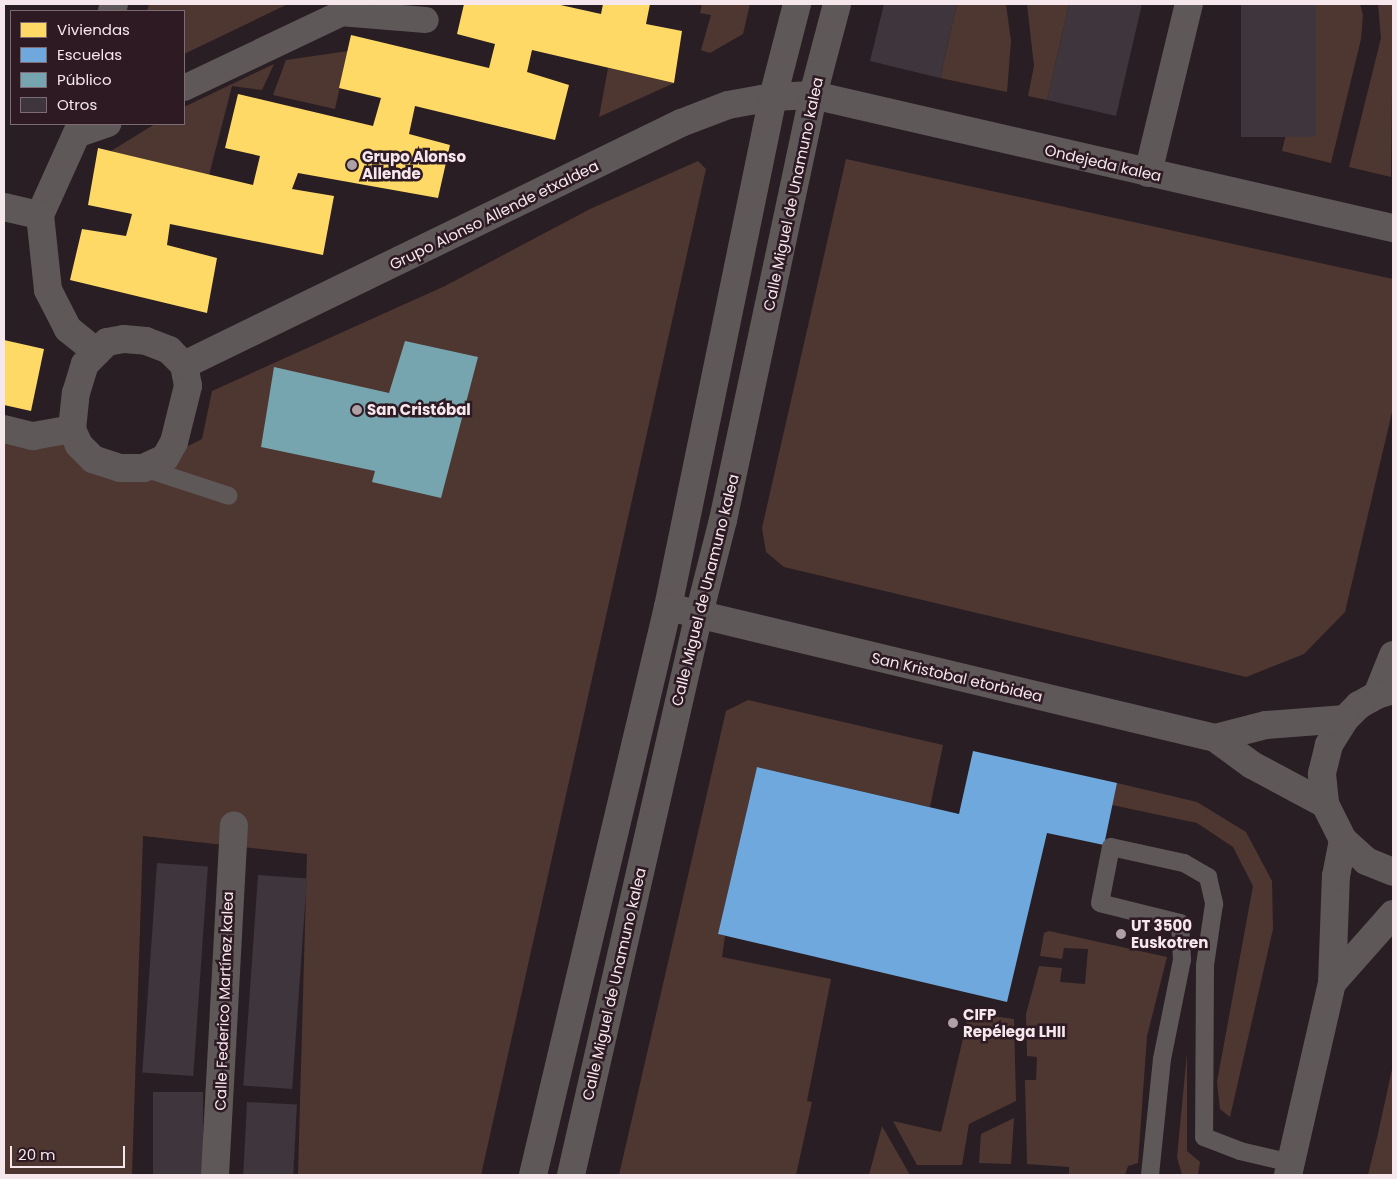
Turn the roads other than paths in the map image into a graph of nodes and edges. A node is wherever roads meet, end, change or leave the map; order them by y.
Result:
1 (797, 4) edge
2 (837, 4) edge
3 (1189, 4) edge
4 (350, 8) edge
5 (426, 20) dead end
6 (185, 88) edge
7 (813, 95) junction
8 (773, 97) junction
9 (102, 125) edge
10 (80, 129) edge
11 (1148, 173) junction
12 (4, 207) edge
13 (40, 215) junction
14 (1393, 228) edge
15 (96, 352) junction
16 (184, 365) junction
17 (4, 429) edge
18 (72, 429) junction
19 (144, 468) junction
20 (229, 496) dead end
21 (668, 607) junction
22 (699, 614) junction
23 (1393, 655) edge
24 (1385, 692) edge
25 (1345, 720) junction
26 (1215, 738) junction
27 (1325, 804) junction
28 (234, 826) dead end
29 (1343, 840) junction
30 (1393, 872) edge
31 (1393, 914) edge
32 (1182, 960) junction
33 (1205, 965) junction
34 (1332, 983) junction
35 (1289, 1169) edge
36 (215, 1175) edge
37 (533, 1175) edge
38 (571, 1175) edge
39 (1150, 1175) edge

1 - 8 street, Calle Miguel de Unamuno kalea
2 - 7 street, Calle Miguel de Unamuno kalea
3 - 11 street
4 - 5 street
4 - 6 street
7 - 8 street, Grupo Alonso Allende etxaldea
7 - 11 street, Ondejeda kalea
7 - 22 street, Calle Miguel de Unamuno kalea
8 - 16 street, Grupo Alonso Allende etxaldea
8 - 21 street, Calle Miguel de Unamuno kalea
9 - 10 street
10 - 13 street
11 - 14 street, Ondejeda kalea
12 - 13 street
13 - 15 street
15 - 16 street
15 - 18 street
16 - 19 street
17 - 18 street
18 - 19 street
19 - 20 lane
21 - 22 street, San Kristobal etorbidea
21 - 37 street, Calle Miguel de Unamuno kalea
22 - 26 street, San Kristobal etorbidea
22 - 38 street, Calle Miguel de Unamuno kalea
23 - 24 street
24 - 25 street
25 - 26 street, San Kristobal etorbidea
25 - 27 street
26 - 27 street, San Kristobal etorbidea
27 - 29 street
28 - 36 street, Calle Federico Martínez kalea
29 - 30 street
29 - 34 street
31 - 34 street
32 - 33 lane
32 - 33 lane
32 - 39 lane
33 - 35 lane
34 - 35 street

